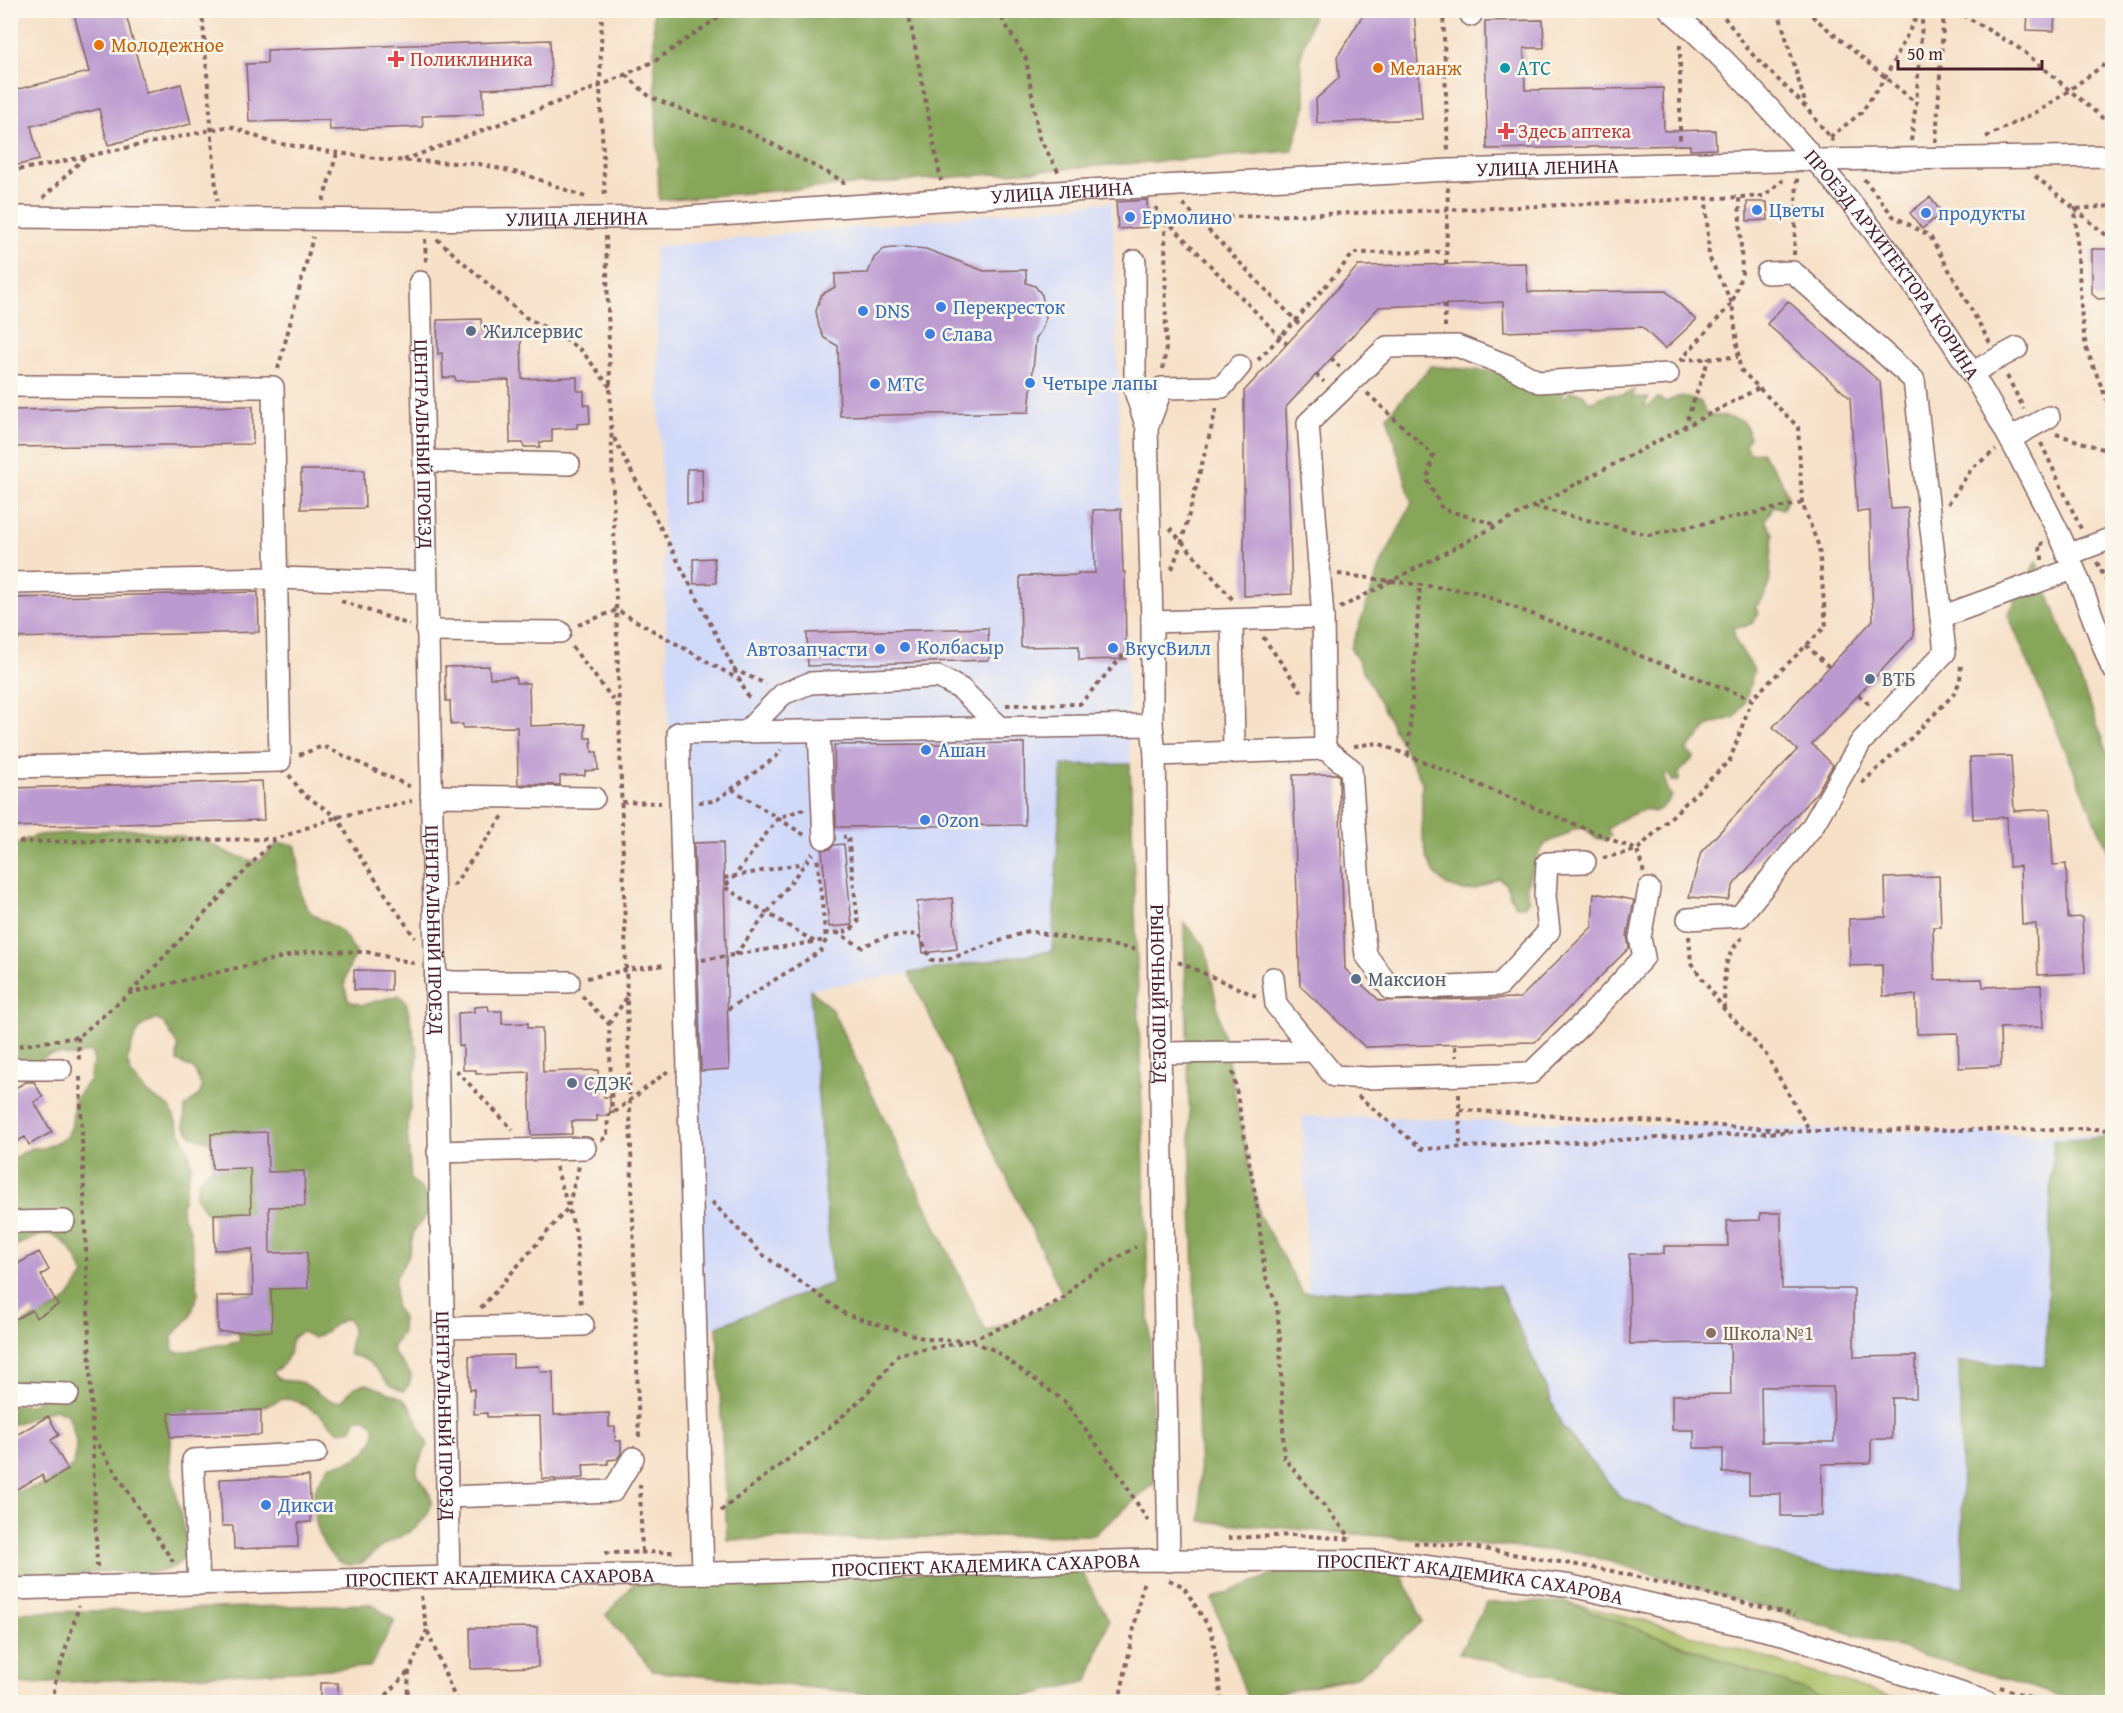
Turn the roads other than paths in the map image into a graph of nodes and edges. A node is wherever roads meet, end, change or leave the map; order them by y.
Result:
1 (1670, 10) edge
2 (2112, 156) edge
3 (1807, 163) junction
4 (18, 217) edge
5 (1135, 261) dead end
6 (1767, 273) dead end
7 (420, 282) dead end
8 (2017, 348) dead end
9 (1248, 363) road end
10 (1675, 367) road end
11 (1973, 372) junction
12 (10, 386) edge
13 (2041, 422) road end
14 (1147, 428) junction
15 (2011, 438) junction
16 (424, 461) junction
17 (569, 464) dead end
18 (2112, 538) edge
19 (2067, 554) junction
20 (275, 578) junction
21 (426, 582) junction
22 (10, 583) edge
23 (1323, 617) junction
24 (1941, 617) junction
25 (1233, 621) junction
26 (1152, 622) junction
27 (427, 631) junction
28 (560, 632) road end
29 (2112, 668) edge
30 (1152, 725) junction
31 (1000, 728) junction
32 (819, 731) junction
33 (746, 732) junction
34 (1325, 749) junction
35 (1234, 751) junction
36 (1155, 755) junction
37 (10, 767) edge
38 (431, 796) junction
39 (594, 798) dead end
40 (824, 838) road end
41 (1585, 862) dead end
42 (1649, 888) dead end
43 (1688, 919) road end
44 (435, 974) junction
45 (1273, 978) dead end
46 (568, 982) road end
47 (1313, 1050) junction
48 (1160, 1053) junction
49 (10, 1069) edge
50 (61, 1069) dead end
51 (585, 1148) road end
52 (438, 1152) junction
53 (10, 1221) edge
54 (64, 1221) dead end
55 (583, 1325) road end
56 (444, 1328) junction
57 (10, 1392) edge
58 (68, 1394) dead end
59 (636, 1451) road end
60 (316, 1454) dead end
61 (447, 1497) junction
62 (1168, 1561) junction
63 (704, 1573) junction
64 (449, 1577) junction
65 (199, 1584) junction
66 (10, 1589) edge
67 (1946, 1690) junction
68 (1965, 1702) edge
69 (1988, 1702) edge

1 - 3 street, ПРОЕЗД АРХИТЕКТОРА КОРИНА
2 - 3 street, УЛИЦА ЛЕНИНА
3 - 4 street, УЛИЦА ЛЕНИНА
3 - 11 street, ПРОЕЗД АРХИТЕКТОРА КОРИНА
5 - 14 street
6 - 24 street
7 - 16 street, ЦЕНТРАЛЬНЫЙ ПРОЕЗД
8 - 11 street
9 - 14 street
10 - 23 street
11 - 15 street, ПРОЕЗД АРХИТЕКТОРА КОРИНА
12 - 20 street
13 - 15 street
14 - 26 street, РЫНОЧНЫЙ ПРОЕЗД
15 - 19 street, ПРОЕЗД АРХИТЕКТОРА КОРИНА
16 - 17 street
16 - 21 street, ЦЕНТРАЛЬНЫЙ ПРОЕЗД
18 - 19 street
19 - 24 street
19 - 29 street, ПРОЕЗД АРХИТЕКТОРА КОРИНА
20 - 21 street
20 - 22 street
20 - 37 street
21 - 27 street, ЦЕНТРАЛЬНЫЙ ПРОЕЗД
23 - 25 street
23 - 34 street
24 - 43 street
25 - 26 street
25 - 35 street
26 - 30 street, РЫНОЧНЫЙ ПРОЕЗД
27 - 28 street
27 - 38 street, ЦЕНТРАЛЬНЫЙ ПРОЕЗД
30 - 31 street
30 - 36 street, РЫНОЧНЫЙ ПРОЕЗД
31 - 32 street
31 - 33 street
32 - 33 street
32 - 40 street
33 - 63 street
34 - 35 street
34 - 41 street
35 - 36 street
36 - 48 street, РЫНОЧНЫЙ ПРОЕЗД
38 - 39 street
38 - 44 street, ЦЕНТРАЛЬНЫЙ ПРОЕЗД
42 - 47 street
44 - 46 street
44 - 52 street, ЦЕНТРАЛЬНЫЙ ПРОЕЗД
45 - 47 street
47 - 48 street
48 - 62 street, РЫНОЧНЫЙ ПРОЕЗД
49 - 50 street
51 - 52 street
52 - 56 street, ЦЕНТРАЛЬНЫЙ ПРОЕЗД
53 - 54 street
55 - 56 street
56 - 61 street, ЦЕНТРАЛЬНЫЙ ПРОЕЗД
57 - 58 street
59 - 61 street
60 - 65 street
61 - 64 street, ЦЕНТРАЛЬНЫЙ ПРОЕЗД
62 - 63 street, ПРОСПЕКТ АКАДЕМИКА САХАРОВА
62 - 67 street, ПРОСПЕКТ АКАДЕМИКА САХАРОВА
63 - 64 street, ПРОСПЕКТ АКАДЕМИКА САХАРОВА
64 - 65 street, ПРОСПЕКТ АКАДЕМИКА САХАРОВА
65 - 66 street, ПРОСПЕКТ АКАДЕМИКА САХАРОВА
67 - 68 street, ПРОСПЕКТ АКАДЕМИКА САХАРОВА
67 - 69 street, ПРОСПЕКТ АКАДЕМИКА САХАРОВА

